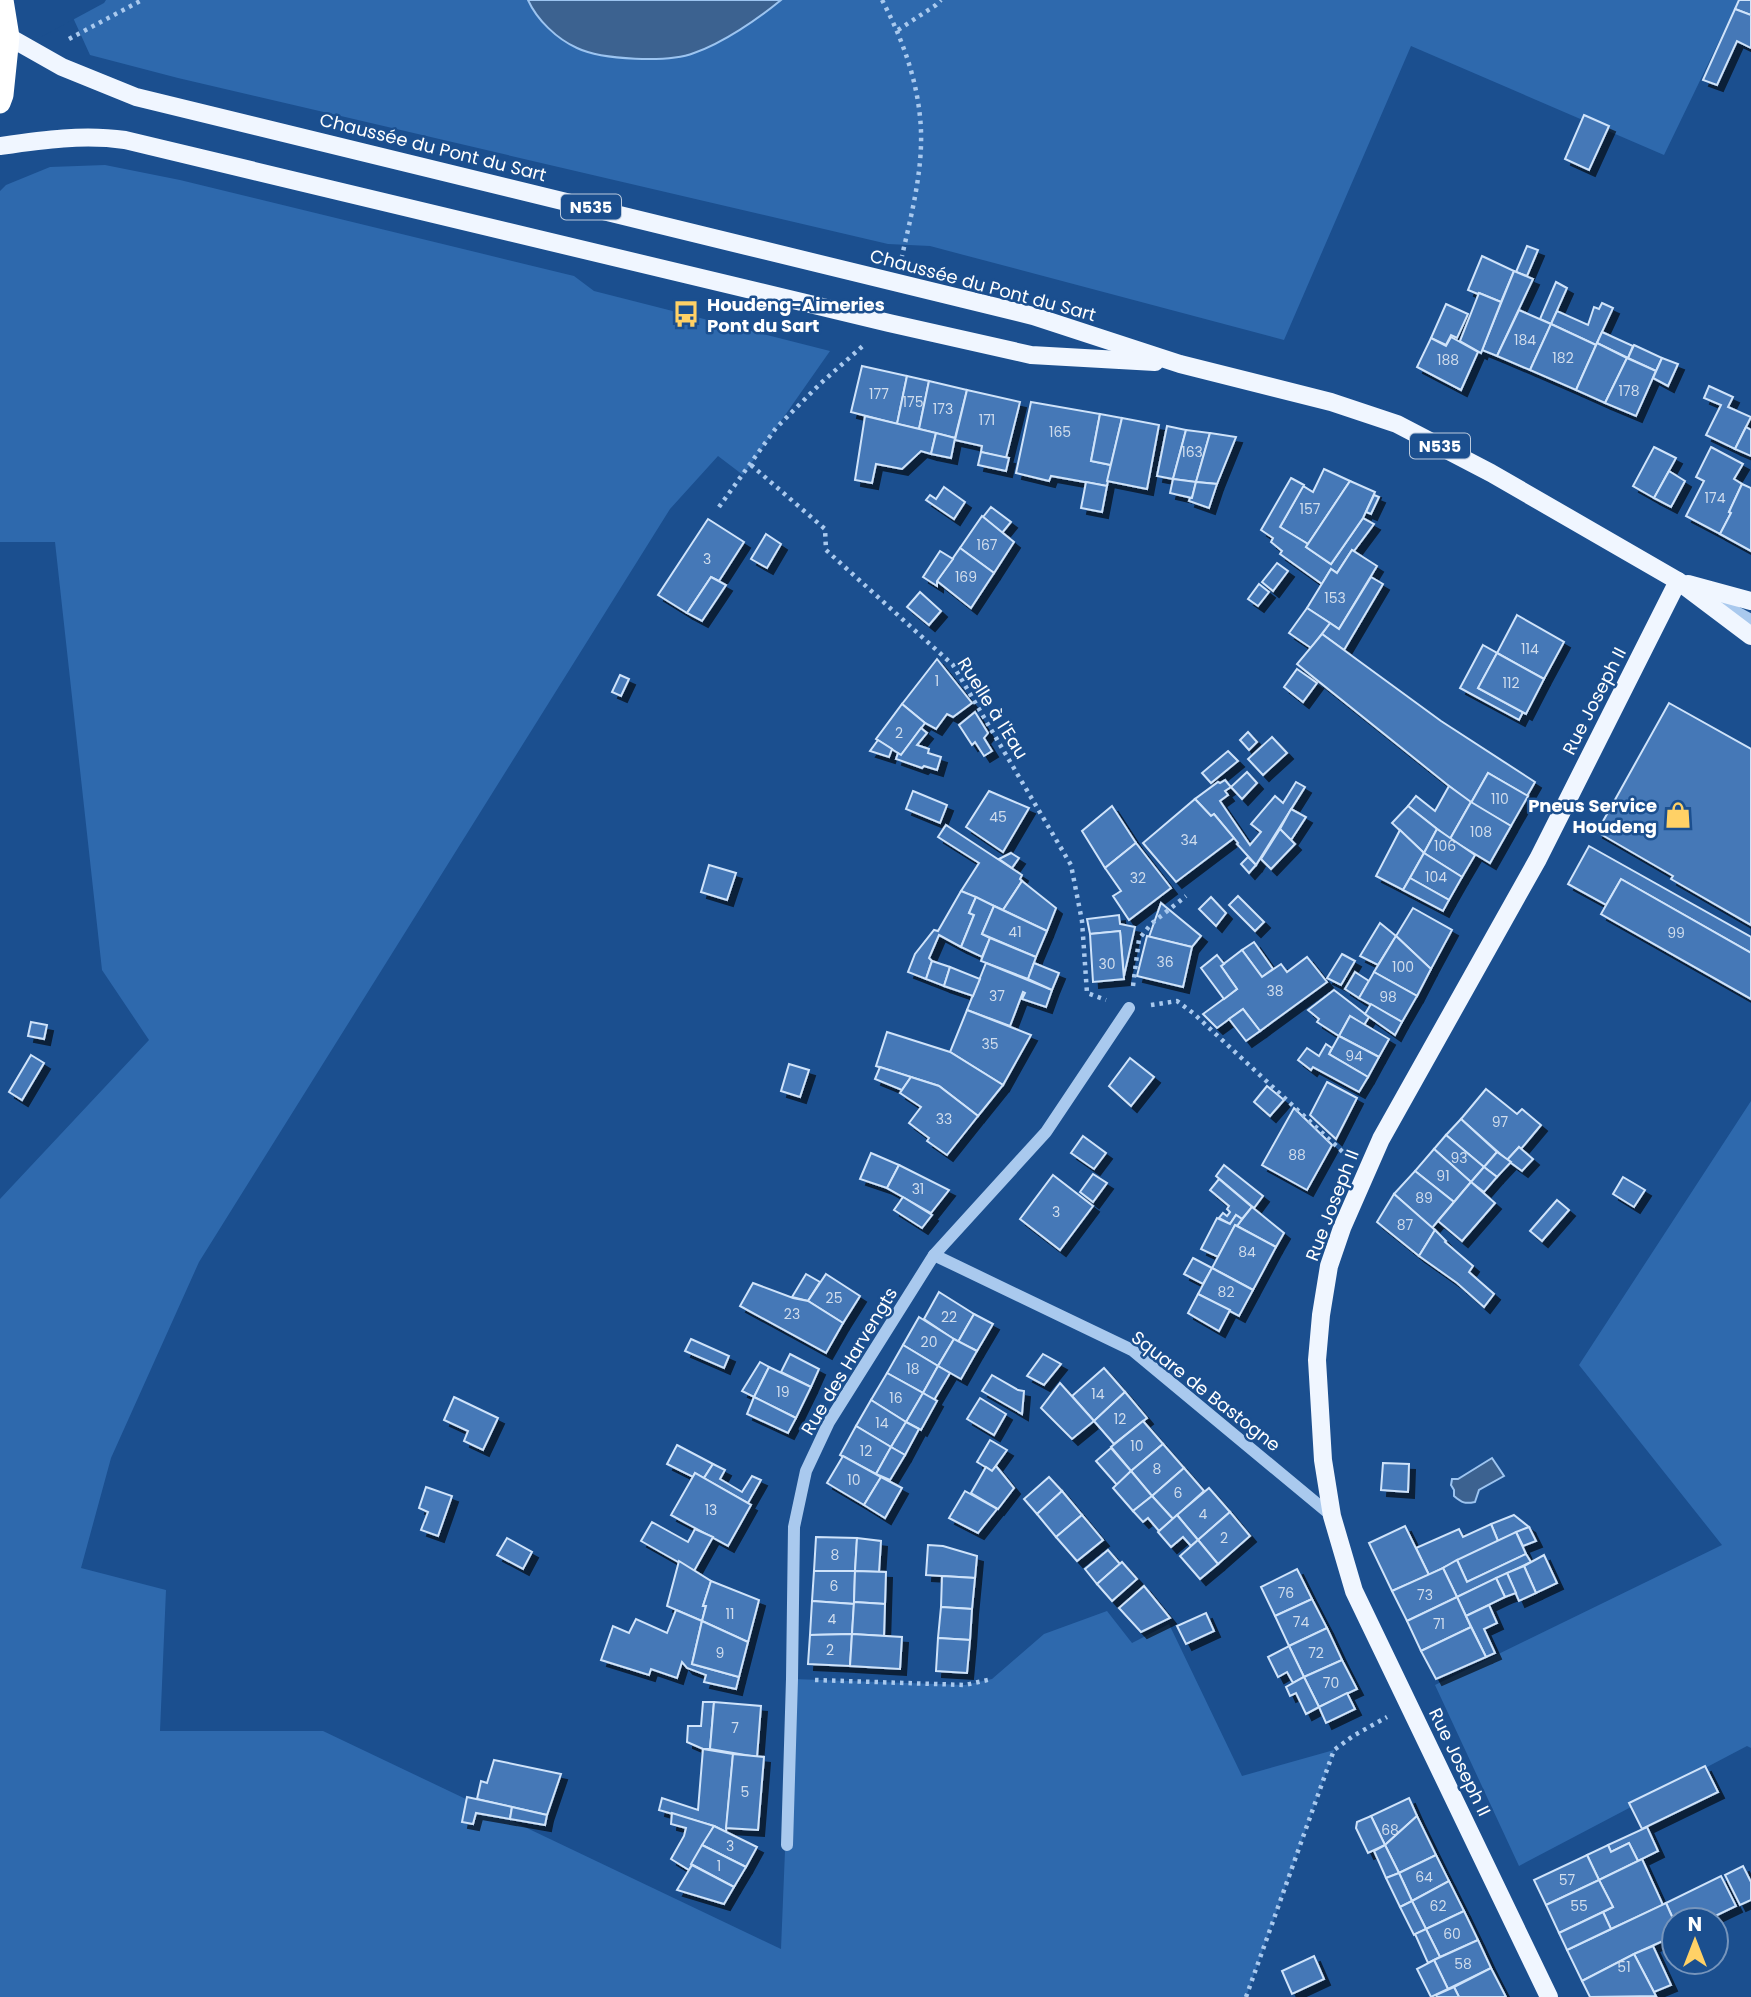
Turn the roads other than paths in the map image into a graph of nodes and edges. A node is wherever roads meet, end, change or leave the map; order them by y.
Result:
1 (3, 0) edge
2 (9, 37) junction
3 (0, 103) edge
4 (0, 146) edge
5 (1180, 364) junction
6 (1678, 581) junction
7 (1751, 601) edge
8 (1751, 620) edge
9 (1751, 636) edge
10 (1129, 1008) road end
11 (934, 1255) junction
12 (1332, 1516) junction
13 (787, 1845) dead end
14 (1549, 1997) edge

1 - 2 highway
2 - 3 highway
2 - 5 main road, Chaussée du Pont du Sart / N535
4 - 5 main road, Chaussée du Pont du Sart / N535
5 - 6 main road, Chaussée du Pont du Sart / N535
6 - 7 main road, Chaussée du Pont du Sart / N535
6 - 8 street
6 - 9 main road, Chaussée du Pont du Sart / N535
6 - 12 main road, Rue Joseph II
10 - 11 street, Rue des Harvengts
11 - 12 street, Square de Bastogne
11 - 13 street, Rue des Harvengts
12 - 14 main road, Rue Joseph II

